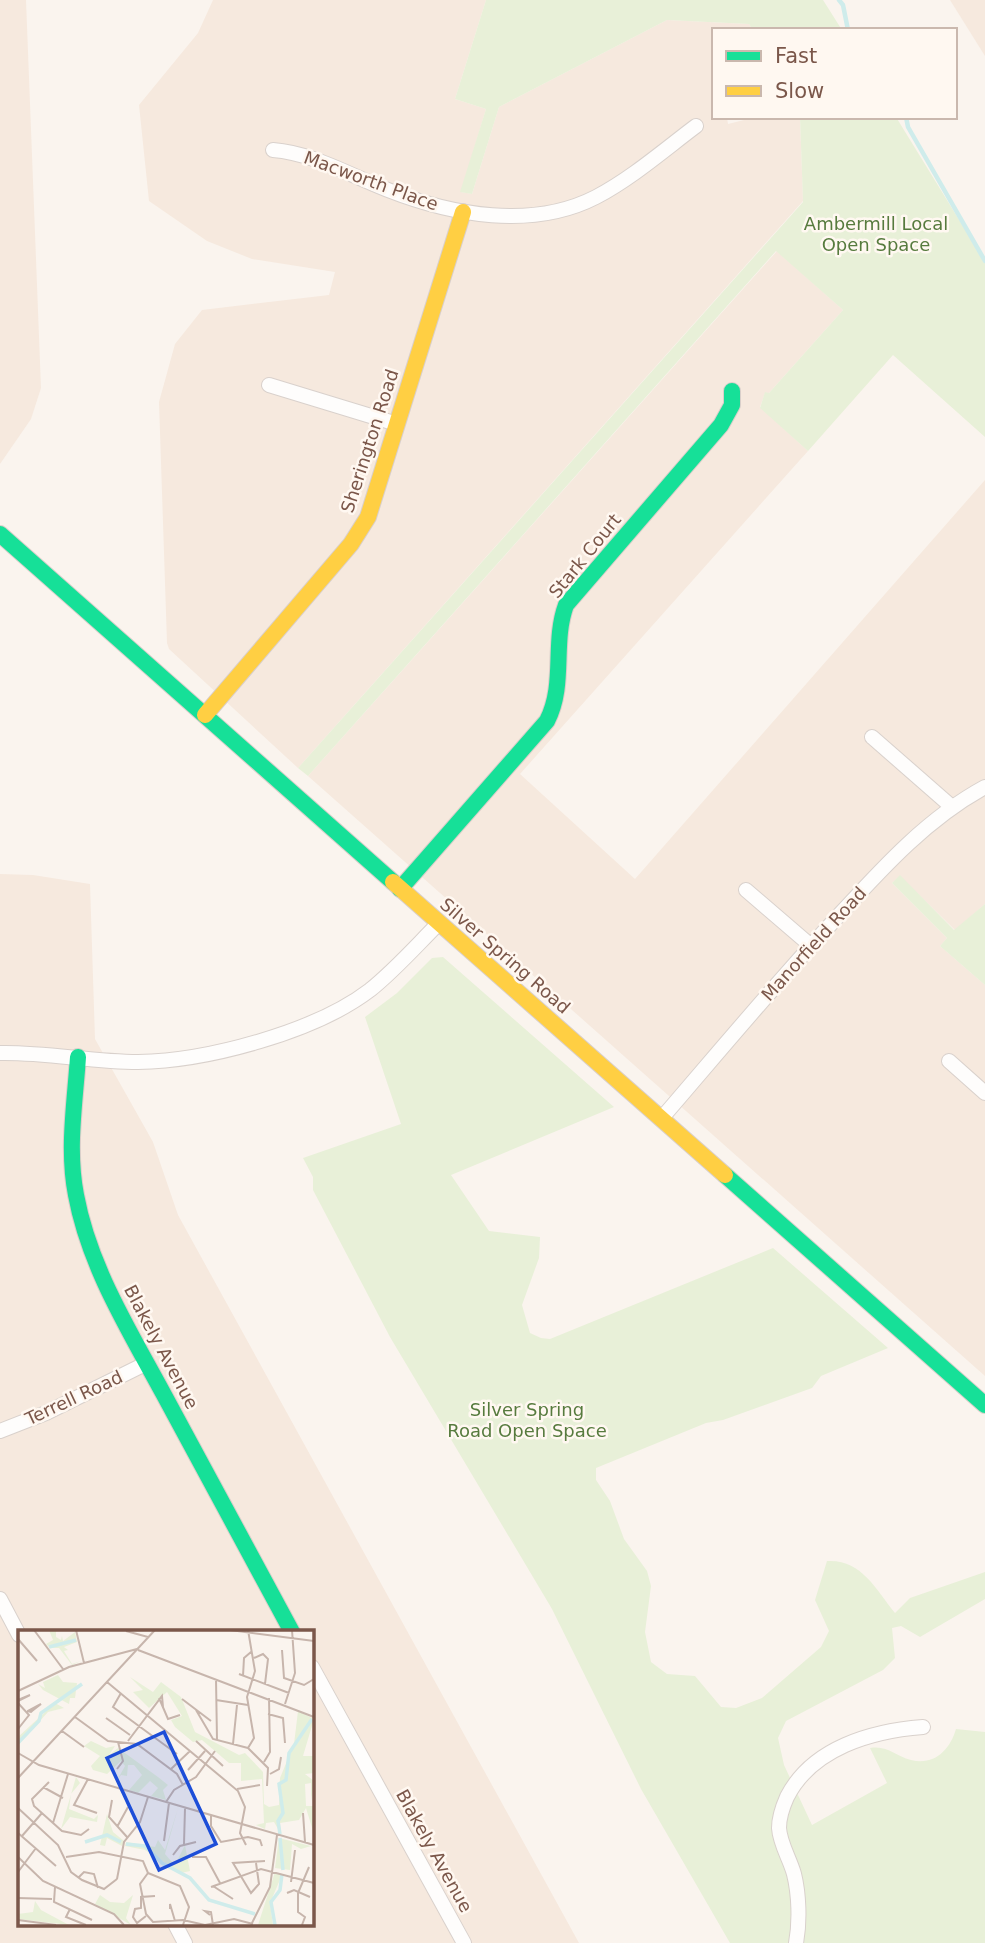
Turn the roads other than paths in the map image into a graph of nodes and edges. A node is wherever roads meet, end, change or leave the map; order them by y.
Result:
1 (696, 126) dead end
2 (273, 150) dead end
3 (463, 212) junction
4 (269, 385) dead end
5 (732, 391) dead end
6 (397, 424) junction
7 (0, 534) edge
8 (205, 715) junction
9 (872, 737) dead end
10 (985, 787) edge
11 (952, 807) junction
12 (400, 889) junction
13 (746, 890) dead end
14 (439, 923) junction
15 (810, 945) junction
16 (0, 1053) edge
17 (78, 1057) junction
18 (949, 1061) dead end
19 (985, 1093) edge
20 (661, 1119) junction
21 (147, 1363) junction
22 (985, 1405) edge
23 (0, 1431) edge
24 (0, 1599) edge
25 (291, 1630) edge
26 (18, 1633) edge
27 (313, 1669) edge
28 (923, 1727) dead end
29 (176, 1926) edge
30 (186, 1943) edge
31 (464, 1943) edge
32 (796, 1943) edge

1 - 3 street, Macworth Place
2 - 3 street, Macworth Place
3 - 6 street, Sherington Road
4 - 6 street
5 - 12 street, Stark Court
6 - 8 street, Sherington Road
7 - 8 street, Silver Spring Road
8 - 12 street, Silver Spring Road
9 - 11 street
10 - 11 street, Manorfield Road
11 - 15 street, Manorfield Road
12 - 14 street, Silver Spring Road
13 - 15 street
14 - 17 street
14 - 20 street, Silver Spring Road
15 - 20 street, Manorfield Road
16 - 17 street
17 - 21 street, Blakely Avenue
18 - 19 street
20 - 22 street, Silver Spring Road
21 - 23 street, Terrell Road
21 - 25 street, Blakely Avenue
24 - 26 street
27 - 31 street, Blakely Avenue
28 - 32 street
29 - 30 street

